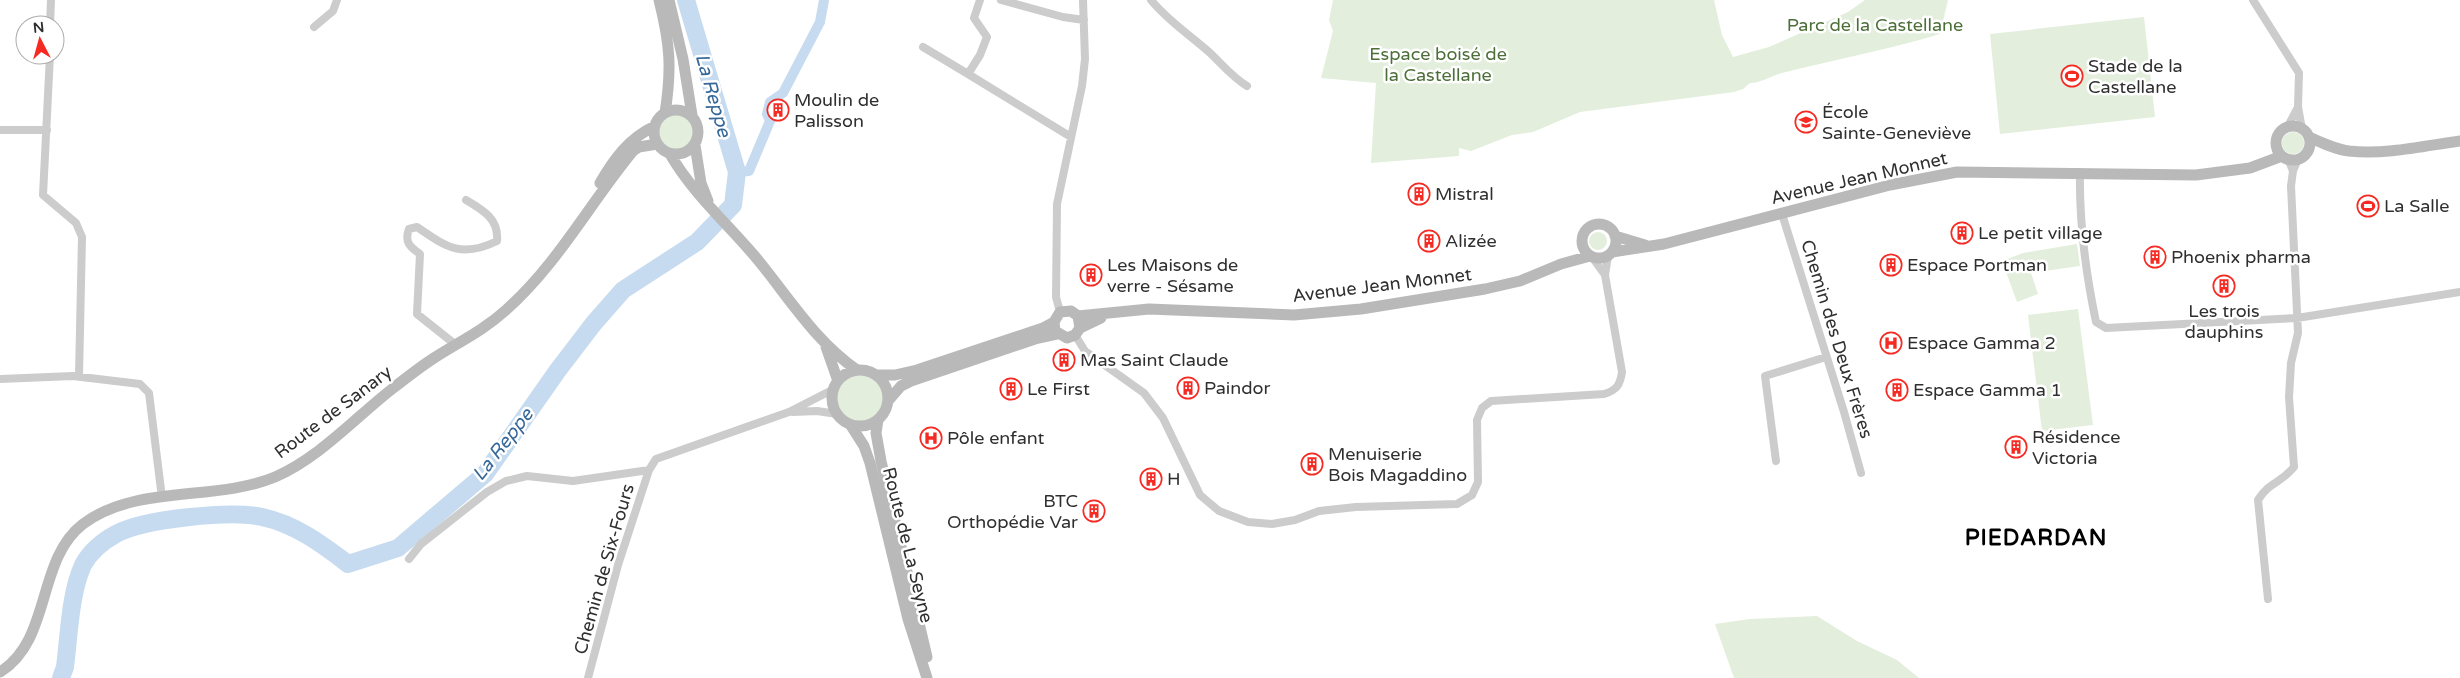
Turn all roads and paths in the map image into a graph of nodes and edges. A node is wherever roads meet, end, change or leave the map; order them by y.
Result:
1 (51, 0) edge
2 (336, 0) edge
3 (659, 0) edge
4 (669, 0) edge
5 (980, 0) edge
6 (1001, 0) edge
7 (1083, 0) edge
8 (1152, 0) edge
9 (2254, 0) edge
10 (50, 15) edge
11 (1084, 20) junction
12 (314, 28) dead end
13 (923, 47) dead end
14 (50, 65) edge
15 (968, 74) junction
16 (1247, 86) dead end
17 (2298, 107) junction
18 (665, 113) junction
19 (692, 115) junction
20 (655, 126) junction
21 (2288, 126) junction
22 (0, 130) edge
23 (47, 130) junction
24 (2306, 133) junction
25 (1071, 136) junction
26 (2460, 141) edge
27 (657, 144) junction
28 (695, 145) junction
29 (2276, 145) junction
30 (2332, 148) junction
31 (670, 154) junction
32 (2293, 157) junction
33 (2259, 164) junction
34 (2080, 172) junction
35 (466, 200) dead end
36 (710, 205) junction
37 (1782, 214) junction
38 (575, 228) junction
39 (1615, 236) junction
40 (1582, 238) junction
41 (1649, 246) junction
42 (1610, 254) junction
43 (1591, 256) junction
44 (1561, 264) junction
45 (1605, 275) junction
46 (2460, 292) edge
47 (1114, 313) junction
48 (1078, 316) junction
49 (1057, 317) junction
50 (2297, 318) junction
51 (1077, 331) junction
52 (1058, 334) junction
53 (824, 343) junction
54 (456, 345) junction
55 (1826, 357) junction
56 (857, 370) junction
57 (876, 375) junction
58 (79, 376) junction
59 (0, 379) edge
60 (836, 385) junction
61 (888, 401) junction
62 (789, 412) junction
63 (837, 414) junction
64 (878, 420) junction
65 (850, 424) junction
66 (1776, 460) dead end
67 (651, 466) junction
68 (1861, 473) dead end
69 (162, 498) junction
70 (409, 560) dead end
71 (2268, 599) dead end
72 (0, 672) edge
73 (588, 678) edge
74 (927, 678) edge
75 (932, 678) edge

1 - 10 street
2 - 12 street
3 - 18 main road
4 - 19 main road
5 - 15 street
6 - 11 street
7 - 11 street
8 - 16 street
9 - 17 street
11 - 25 street
13 - 15 street
14 - 23 street
15 - 25 street
17 - 21 street
17 - 24 street
18 - 19 main road
18 - 20 main road
19 - 28 main road
20 - 27 main road
20 - 38 main road, Route de Sanary
21 - 24 main road
21 - 29 main road
22 - 23 street
23 - 58 street
24 - 30 main road, Avenue Jean Monnet
24 - 32 main road
25 - 49 street
26 - 30 main road, Avenue Jean Monnet
27 - 31 main road
27 - 38 main road, Route de Sanary
28 - 31 main road
28 - 36 main road
29 - 32 main road
29 - 33 main road
30 - 32 main road, Avenue Jean Monnet
31 - 36 main road
32 - 33 main road, Avenue Jean Monnet
32 - 50 street
33 - 34 main road, Avenue Jean Monnet
34 - 37 main road, Avenue Jean Monnet
34 - 50 street
35 - 54 street
36 - 53 main road
37 - 41 main road, Avenue Jean Monnet
37 - 55 street, Chemin des Deux Frères
38 - 54 main road, Route de Sanary
39 - 40 main road
39 - 41 main road, Avenue Jean Monnet
39 - 42 main road
40 - 43 main road
40 - 44 main road, Avenue Jean Monnet
41 - 42 main road, Avenue Jean Monnet
42 - 43 main road
42 - 45 street
43 - 44 main road, Avenue Jean Monnet
43 - 45 street
44 - 47 main road, Avenue Jean Monnet
45 - 51 street
46 - 50 street
47 - 48 main road, Avenue Jean Monnet
47 - 51 main road, Avenue Jean Monnet
48 - 49 main road, Avenue Jean Monnet
48 - 51 main road
49 - 52 main road
49 - 57 main road
50 - 71 street
51 - 52 main road, Avenue Jean Monnet
52 - 61 main road, Avenue Jean Monnet
53 - 56 main road
53 - 60 main road
54 - 69 main road, Route de Sanary
55 - 66 street
55 - 68 street, Chemin des Deux Frères
56 - 57 main road
56 - 60 main road
57 - 61 main road
58 - 59 street
58 - 69 street
60 - 62 street
60 - 63 main road
61 - 64 main road
62 - 63 street
62 - 67 street
63 - 65 main road
64 - 65 main road
64 - 75 main road, Route de La Seyne
65 - 74 main road, Route de La Seyne
67 - 70 street
67 - 73 street, Chemin de Six-Fours
69 - 72 main road, Route de Sanary

